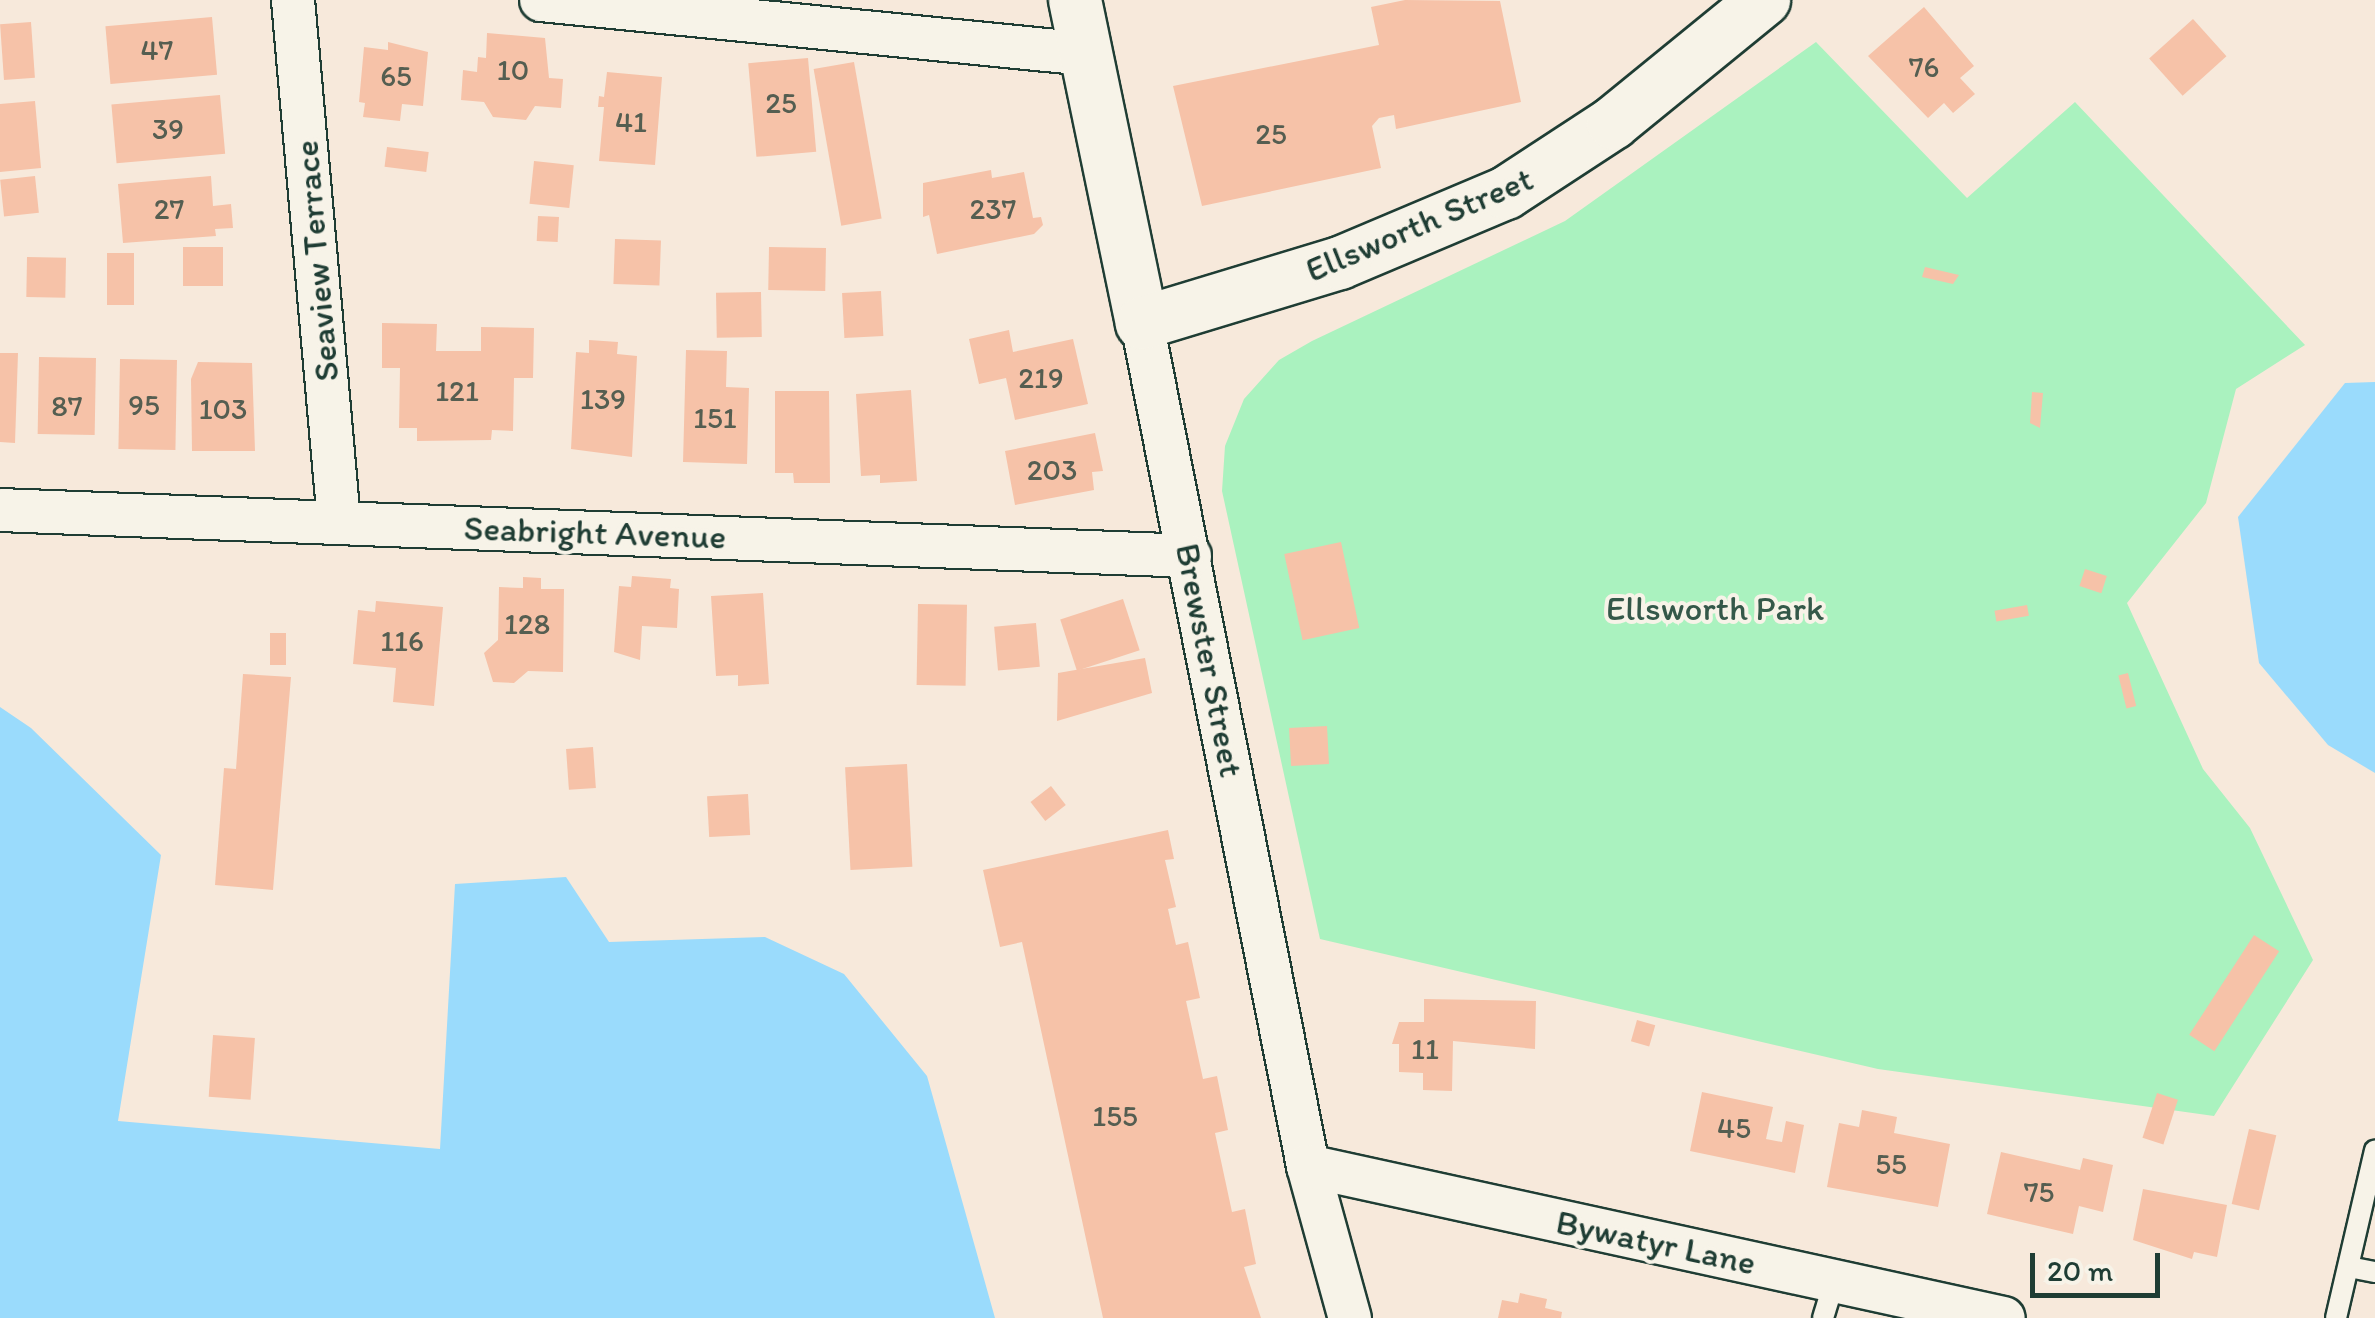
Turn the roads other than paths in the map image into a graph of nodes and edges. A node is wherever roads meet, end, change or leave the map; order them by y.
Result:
1 (293, 0) edge
2 (541, 0) edge
3 (1074, 0) edge
4 (1764, 0) edge
5 (1086, 54) junction
6 (1142, 322) junction
7 (0, 510) edge
8 (339, 522) junction
9 (1190, 556) junction
10 (2375, 1150) edge
11 (1308, 1166) junction
12 (2349, 1267) junction
13 (2375, 1272) edge
14 (1829, 1299) edge
15 (1350, 1318) edge
16 (2004, 1318) edge
17 (2336, 1318) edge

1 - 8 street, Seaview Terrace
2 - 5 street
3 - 5 street, Brewster Street
4 - 6 street, Ellsworth Street
5 - 6 street, Brewster Street
6 - 9 street, Brewster Street
7 - 8 street, Seabright Avenue
8 - 9 street, Seabright Avenue
9 - 11 street, Brewster Street
10 - 12 lane
11 - 14 street, Bywatyr Lane
11 - 15 street, Brewster Street
12 - 13 lane
12 - 17 lane
14 - 16 street, Bywatyr Lane

